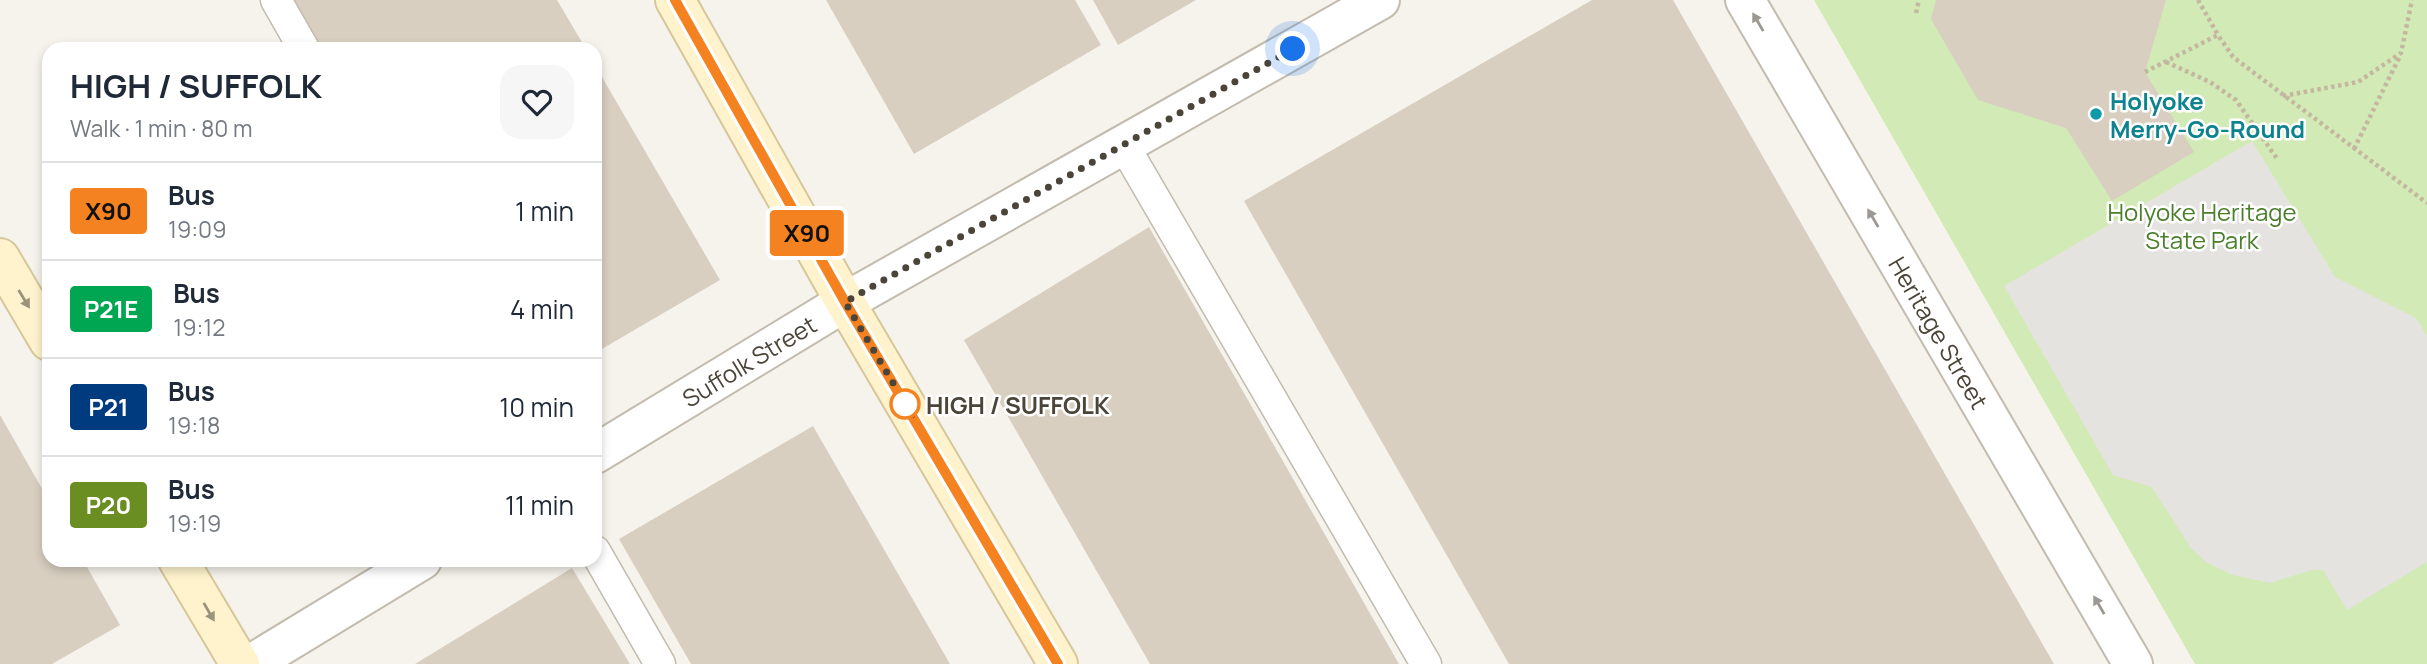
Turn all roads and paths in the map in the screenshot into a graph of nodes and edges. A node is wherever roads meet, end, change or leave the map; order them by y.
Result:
1 (276, 0) edge
2 (675, 0) edge
3 (1380, 0) edge
4 (1745, 0) edge
5 (1919, 0) edge
6 (2198, 0) edge
7 (2412, 0) edge
8 (1916, 13) dead end
9 (2218, 35) junction
10 (300, 42) edge
11 (2401, 53) junction
12 (2166, 61) junction
13 (2145, 72) dead end
14 (2283, 96) junction
15 (1123, 145) junction
16 (2354, 149) junction
17 (2278, 160) dead end
18 (2427, 203) edge
19 (0, 258) edge
20 (845, 302) junction
21 (42, 329) edge
22 (602, 450) edge
23 (602, 563) edge
24 (182, 567) edge
25 (410, 567) edge
26 (240, 664) edge
27 (251, 664) edge
28 (660, 664) edge
29 (1058, 664) edge
30 (1426, 664) edge
31 (2133, 664) edge

1 - 10 lane
2 - 20 main road
3 - 15 street, Suffolk Street
31 -> 4 street, Heritage Street
5 - 8 path
6 - 9 path
7 - 11 path
9 - 12 path
9 - 14 path
11 - 14 path
11 - 16 path
12 - 13 path
12 - 17 path
14 - 16 path
15 - 20 street, Suffolk Street
15 - 30 lane
16 - 18 path
19 -> 21 main road
20 - 22 street, Suffolk Street
20 - 29 main road
23 - 28 lane
24 -> 26 main road
25 - 27 street

